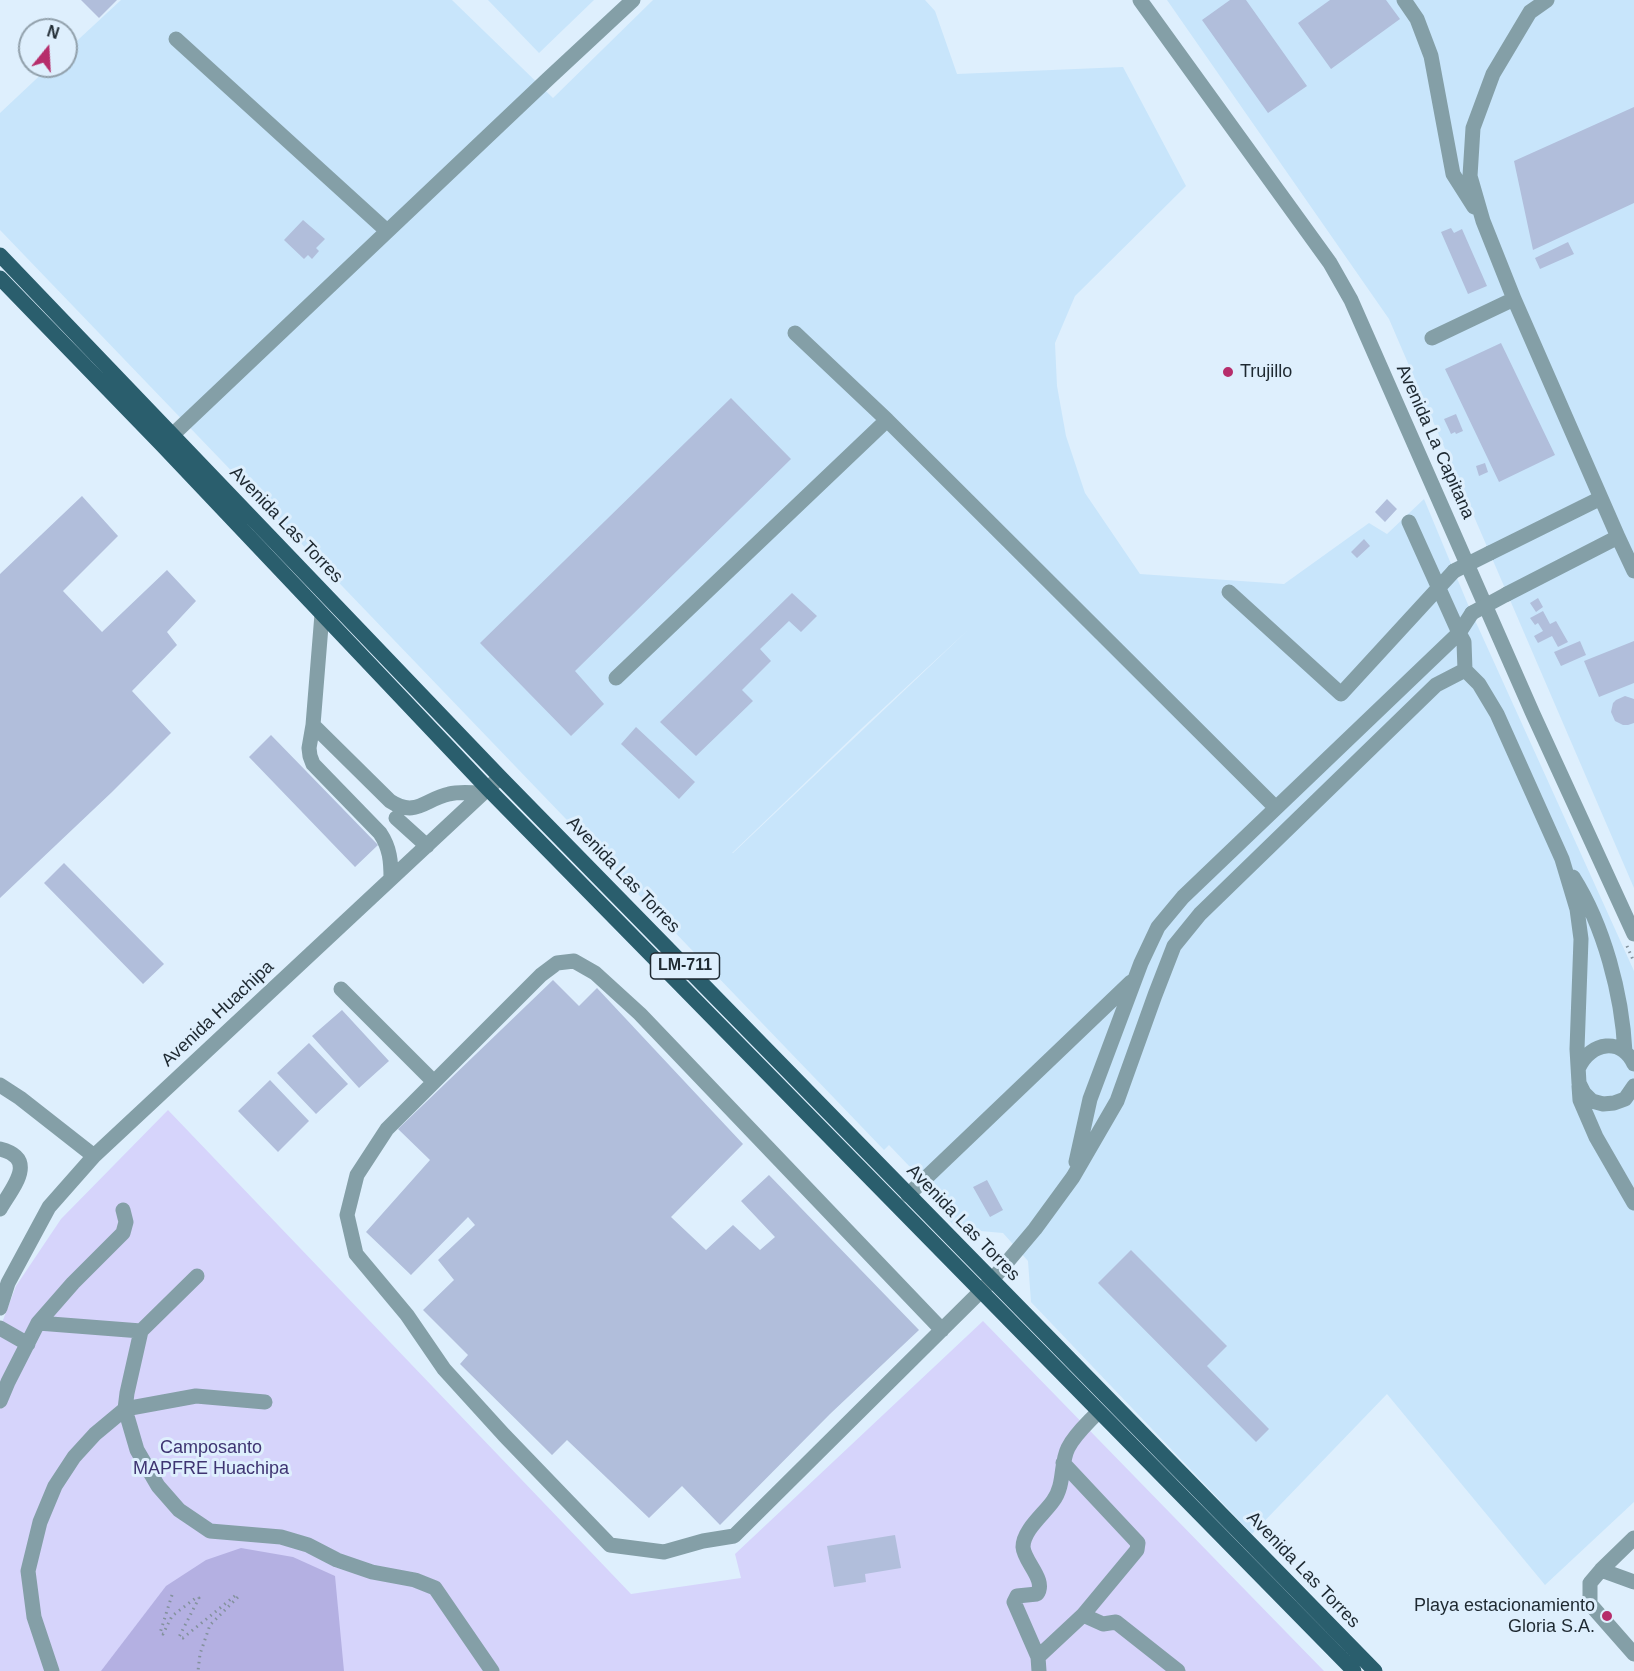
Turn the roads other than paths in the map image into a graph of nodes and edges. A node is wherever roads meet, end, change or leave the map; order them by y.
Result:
1 (633, 0) edge
2 (1140, 0) edge
3 (1404, 0) edge
4 (1547, 0) edge
5 (176, 39) dead end
6 (1483, 221) junction
7 (387, 231) junction
8 (0, 255) edge
9 (0, 278) edge
10 (1514, 299) junction
11 (795, 333) dead end
12 (1432, 338) dead end
13 (887, 420) junction
14 (167, 440) junction
15 (1601, 498) junction
16 (1409, 522) dead end
17 (1618, 537) junction
18 (1634, 571) edge
19 (1439, 588) junction
20 (1229, 592) dead end
21 (322, 614) junction
22 (1459, 633) junction
23 (1465, 670) junction
24 (616, 678) dead end
25 (313, 725) junction
26 (500, 777) junction
27 (486, 791) junction
28 (1276, 808) junction
29 (401, 814) junction
30 (380, 833) junction
31 (427, 846) junction
32 (1562, 859) junction
33 (391, 879) junction
34 (1634, 934) edge
35 (1135, 978) junction
36 (341, 990) dead end
37 (1630, 1053) edge
38 (1579, 1067) junction
39 (433, 1082) junction
40 (1579, 1083) junction
41 (0, 1085) edge
42 (1633, 1090) edge
43 (20, 1098) junction
44 (0, 1101) edge
45 (0, 1149) edge
46 (94, 1156) junction
47 (1073, 1177) junction
48 (908, 1195) junction
49 (1634, 1203) edge
50 (0, 1209) edge
51 (123, 1210) dead end
52 (197, 1276) dead end
53 (992, 1280) junction
54 (980, 1292) junction
55 (0, 1308) edge
56 (38, 1323) junction
57 (0, 1328) edge
58 (942, 1330) junction
59 (141, 1331) junction
60 (28, 1344) junction
61 (0, 1401) edge
62 (265, 1402) dead end
63 (125, 1409) junction
64 (1098, 1412) junction
65 (1064, 1463) junction
66 (1634, 1538) edge
67 (1601, 1570) junction
68 (1634, 1582) edge
69 (1083, 1615) junction
70 (1633, 1652) edge
71 (1038, 1664) edge
72 (52, 1671) edge
73 (492, 1671) edge
74 (1178, 1671) edge
75 (1354, 1671) edge
76 (1375, 1671) edge

1 - 7 street
2 - 34 street, Avenida La Capitana
3 - 6 street
4 - 6 street
5 - 7 street
6 - 10 street
7 - 14 street
8 - 14 main road, Avenida Las Torres / LM-711
9 - 14 main road, Avenida Las Torres / LM-711
10 - 12 street
10 - 15 street
11 - 13 street
13 - 24 street
13 - 28 street
14 - 21 main road, Avenida Las Torres / LM-711
14 - 26 main road, Avenida Las Torres / LM-711
15 - 17 street
15 - 19 street, bridge
16 - 19 street
17 - 18 street
17 - 22 street, bridge
19 - 20 street
19 - 22 street
21 - 25 street
21 - 27 main road, Avenida Las Torres / LM-711
22 - 23 street
22 - 28 street
23 - 32 street
23 - 47 street
25 - 29 street
25 - 30 street
26 - 27 street, Avenida Huachipa
26 - 48 main road, Avenida Las Torres / LM-711
27 - 29 street
27 - 31 street, Avenida Huachipa
27 - 54 main road, Avenida Las Torres / LM-711
28 - 35 street
29 - 30 street
29 - 31 street
30 - 33 street
31 - 33 street, Avenida Huachipa
32 - 37 street
32 - 38 street
33 - 46 street, Avenida Huachipa
35 - 47 street
35 - 48 street
36 - 39 street
37 - 38 street
38 - 40 street
39 - 58 street
39 - 58 street
40 - 42 street
40 - 49 street
41 - 43 street
43 - 44 street
43 - 46 street
45 - 50 street
46 - 55 street, Avenida Huachipa
47 - 53 street
48 - 53 main road, Avenida Las Torres / LM-711
51 - 56 street
52 - 59 street
53 - 54 street
53 - 76 main road, Avenida Las Torres / LM-711
54 - 58 street
54 - 64 main road, Avenida Las Torres / LM-711
56 - 59 street
56 - 60 street
57 - 60 street
59 - 63 street
60 - 61 street
62 - 63 street
63 - 72 street
63 - 73 street
64 - 65 street
64 - 75 main road, Avenida Las Torres / LM-711
65 - 69 street
65 - 71 street
66 - 67 street
67 - 68 street
67 - 70 street
69 - 71 street
69 - 74 street

